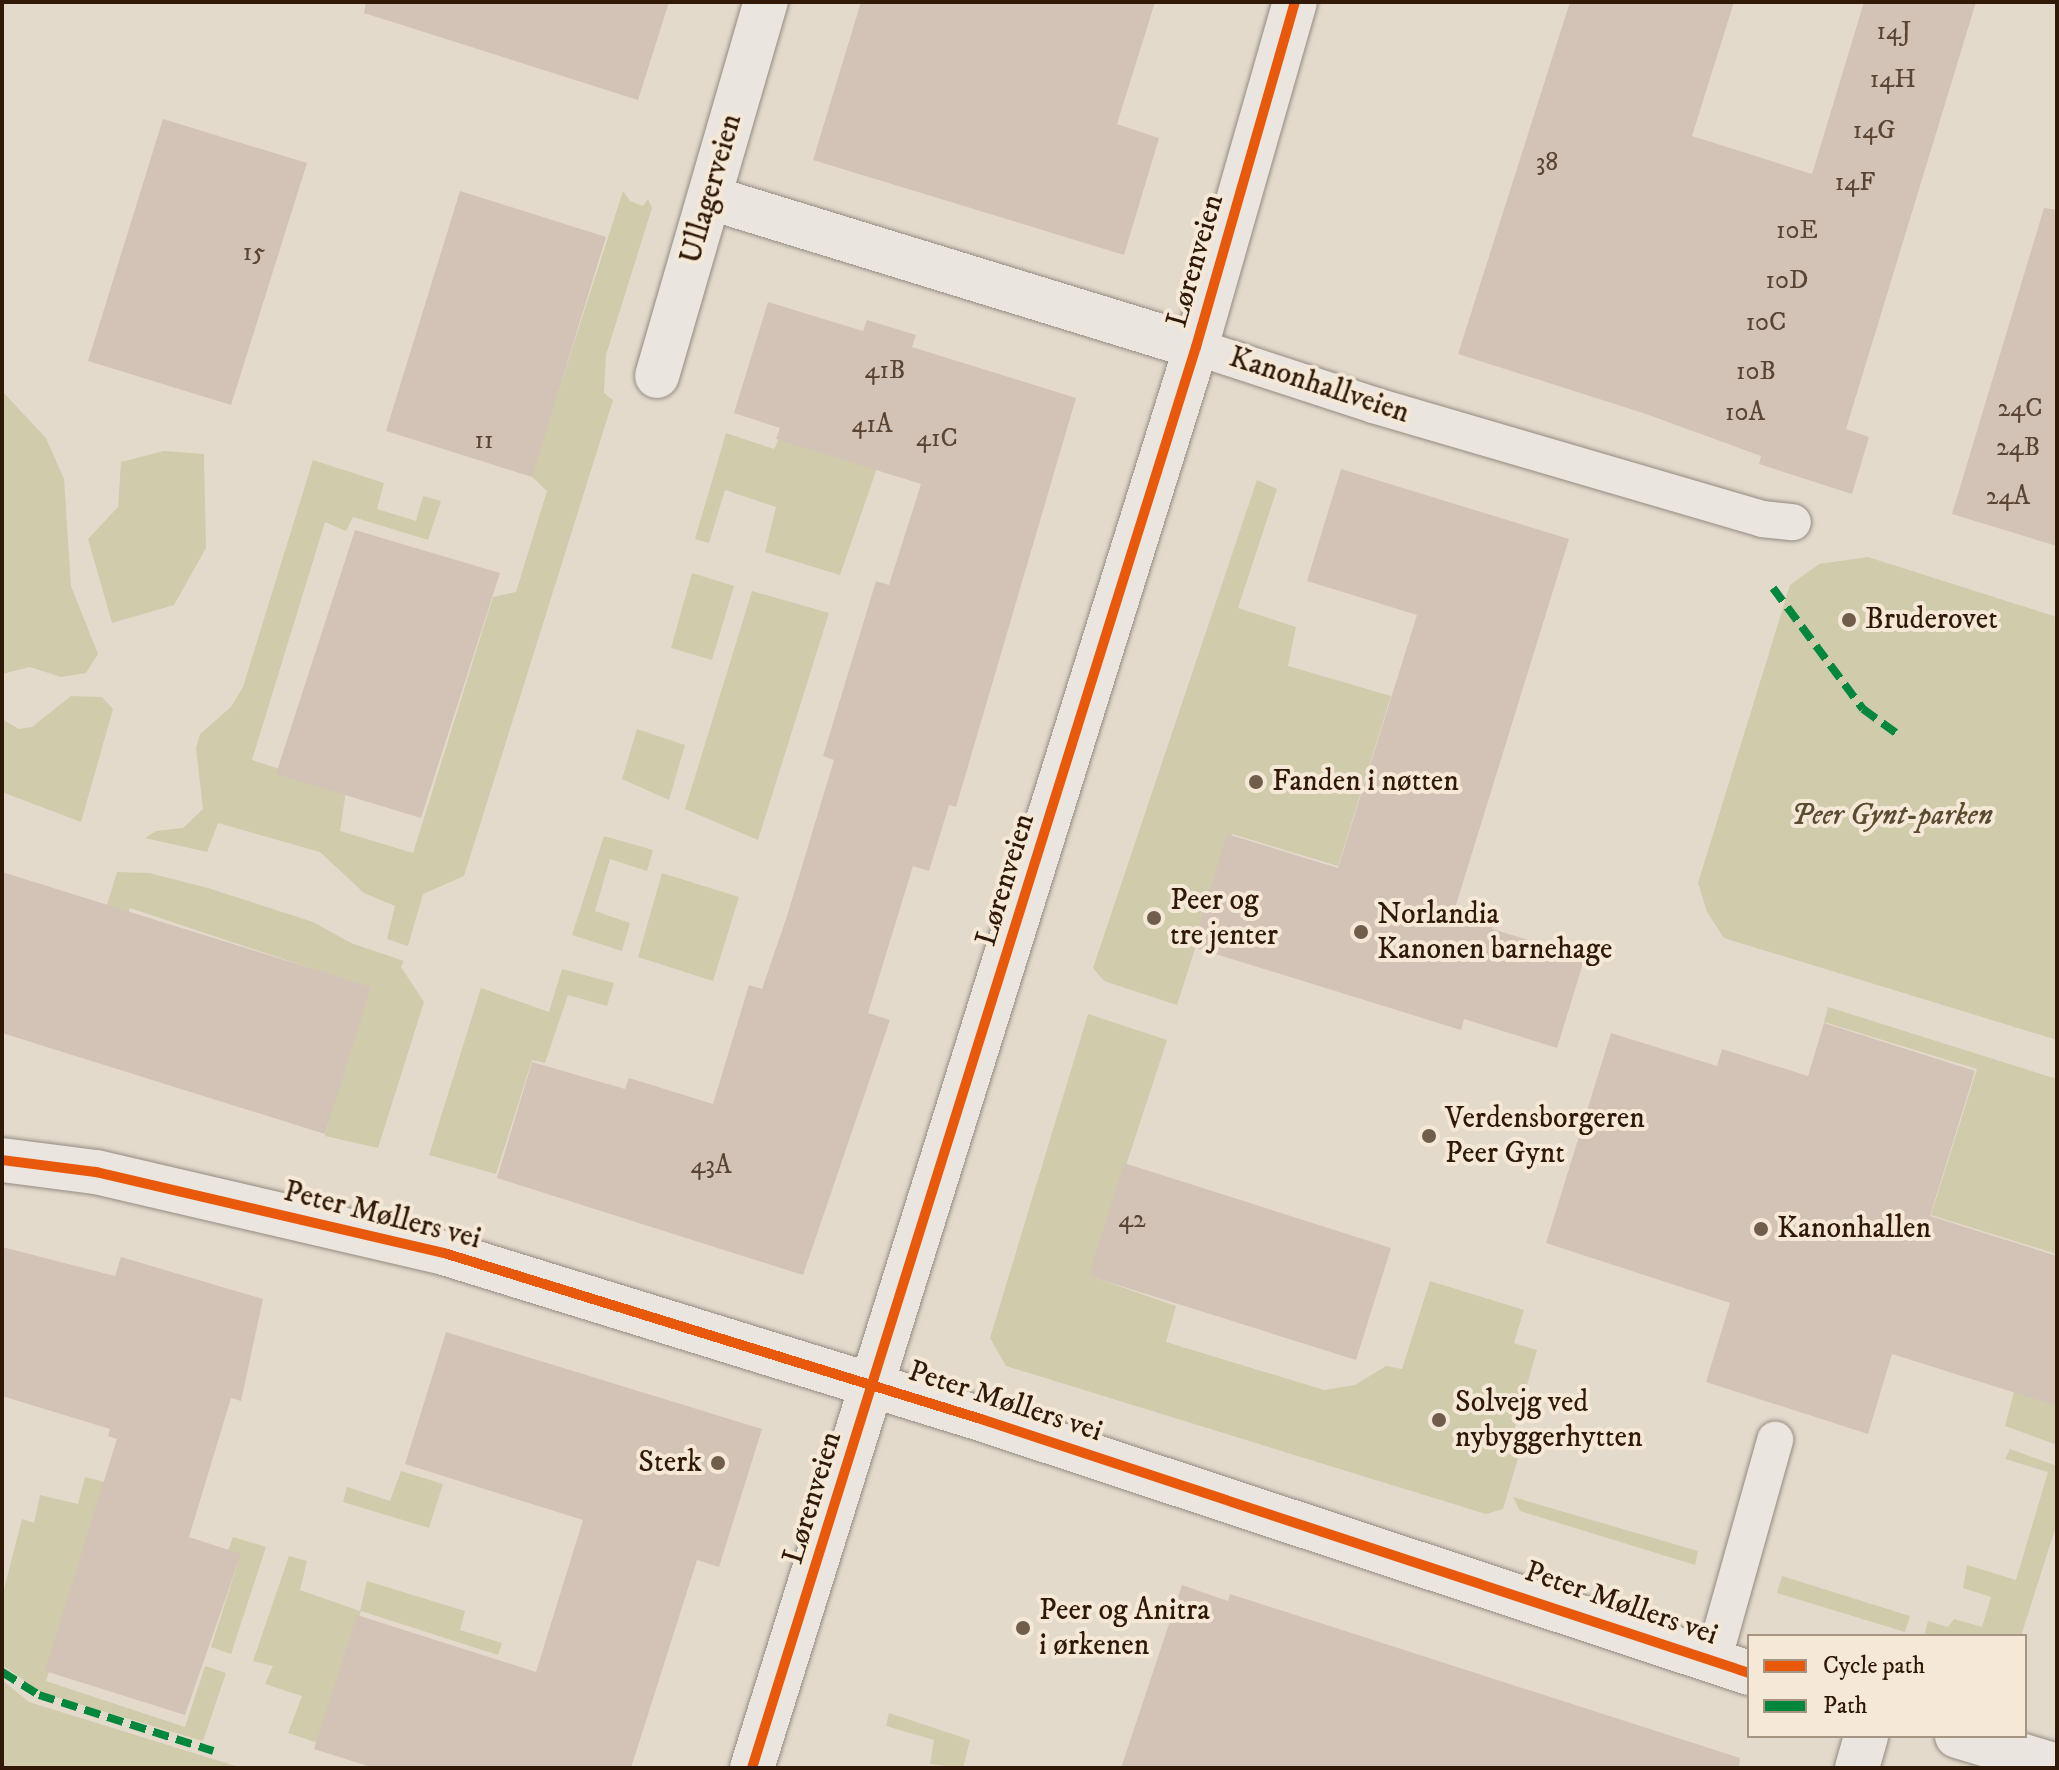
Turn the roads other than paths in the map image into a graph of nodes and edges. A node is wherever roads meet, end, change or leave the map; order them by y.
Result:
1 (766, 2) edge
2 (1295, 2) edge
3 (711, 198) junction
4 (1196, 347) junction
5 (657, 376) dead end
6 (1793, 522) dead end
7 (2, 1160) edge
8 (872, 1385) junction
9 (1775, 1440) dead end
10 (1731, 1667) edge
11 (1865, 1738) edge
12 (1964, 1738) edge
13 (2057, 1766) edge
14 (752, 1768) edge
15 (1857, 1768) edge

1 - 3 street, Ullagerveien
2 - 4 street, Lørenveien
3 - 4 street, Kanonhallveien
3 - 5 street, Ullagerveien
4 - 6 lane, Kanonhallveien
4 - 8 street, Lørenveien
7 - 8 street, Peter Møllers vei
8 - 10 street, Peter Møllers vei
8 - 14 street, Lørenveien
9 - 10 lane
11 - 15 street
12 - 13 street

